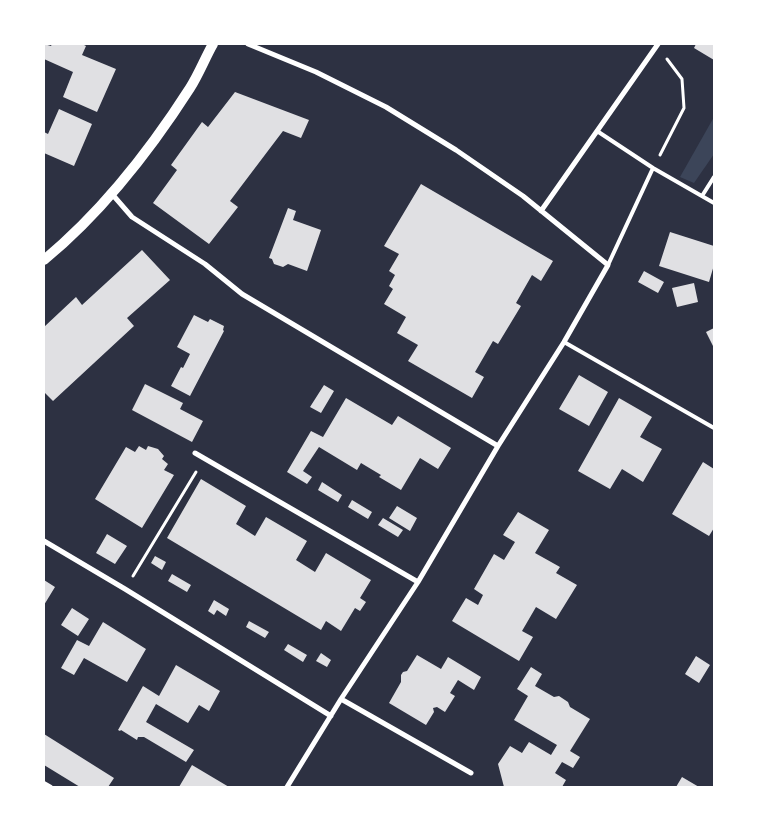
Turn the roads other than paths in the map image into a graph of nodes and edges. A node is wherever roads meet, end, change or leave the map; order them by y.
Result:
1 (213, 44) edge
2 (248, 44) edge
3 (657, 44) edge
4 (597, 131) junction
5 (653, 168) junction
6 (714, 177) edge
7 (112, 194) junction
8 (702, 196) junction
9 (714, 203) edge
10 (542, 211) junction
11 (44, 260) edge
12 (608, 265) junction
13 (564, 342) junction
14 (714, 428) edge
15 (498, 446) junction
16 (195, 453) dead end
17 (44, 542) edge
18 (418, 582) junction
19 (341, 699) junction
20 (331, 716) junction
21 (471, 773) dead end
22 (44, 783) edge
23 (51, 787) edge
24 (286, 787) edge

1 - 7 main road
2 - 10 street
3 - 4 street
4 - 5 lane
4 - 10 street
5 - 8 lane
5 - 12 lane
6 - 8 lane
7 - 11 main road
7 - 15 street
8 - 9 lane
10 - 12 street
12 - 13 street
13 - 14 lane
13 - 15 street
15 - 18 street
16 - 18 street
17 - 20 street
18 - 19 street
19 - 20 street
19 - 21 street
20 - 24 street
22 - 23 lane

